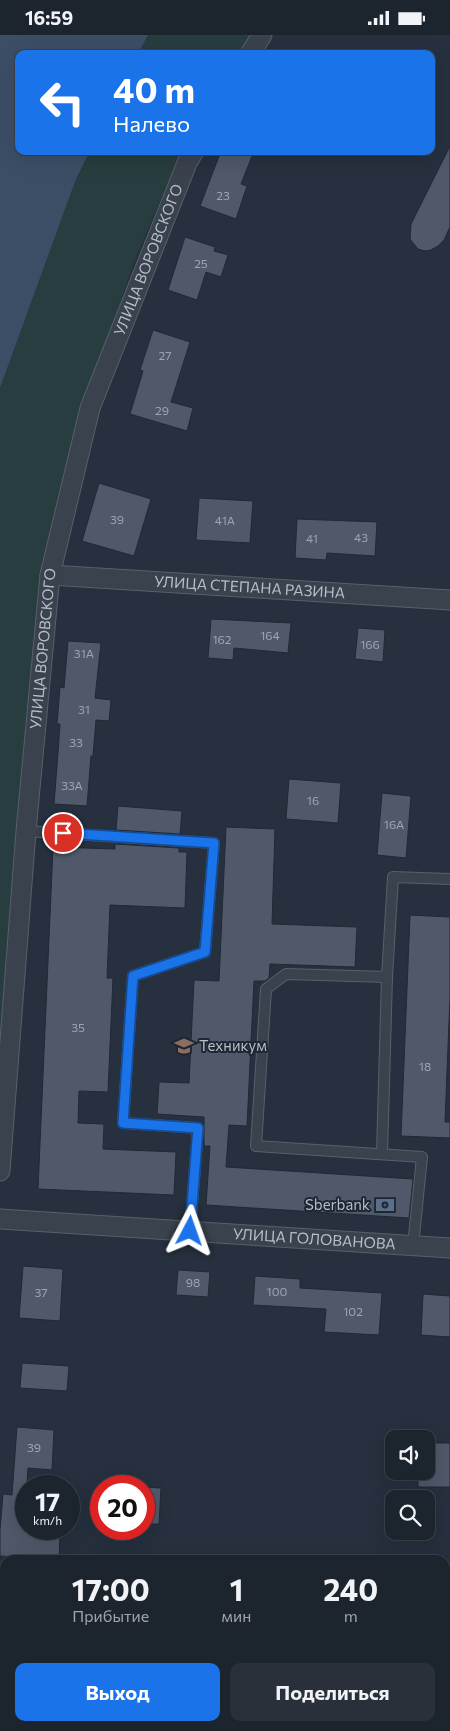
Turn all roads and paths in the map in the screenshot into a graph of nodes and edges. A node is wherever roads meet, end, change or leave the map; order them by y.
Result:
1 (262, 35) edge
2 (253, 50) edge
3 (192, 155) edge
4 (50, 575) junction
5 (450, 601) edge
6 (26, 831) junction
7 (450, 879) edge
8 (387, 977) junction
9 (382, 1154) junction
10 (0, 1171) edge
11 (0, 1219) edge
12 (190, 1231) junction
13 (413, 1246) junction
14 (450, 1248) edge

1 - 2 street
3 - 4 street, УЛИЦА ВОРОВСКОГО
4 - 5 street, УЛИЦА СТЕПАНА РАЗИНА
4 - 6 street, УЛИЦА ВОРОВСКОГО
6 - 10 street, УЛИЦА ВОРОВСКОГО
6 - 12 lane
7 - 8 lane
8 - 9 lane
8 - 9 lane
9 - 13 lane
11 - 12 street, УЛИЦА ГОЛОВАНОВА
12 - 13 street, УЛИЦА ГОЛОВАНОВА
13 - 14 street, УЛИЦА ГОЛОВАНОВА

